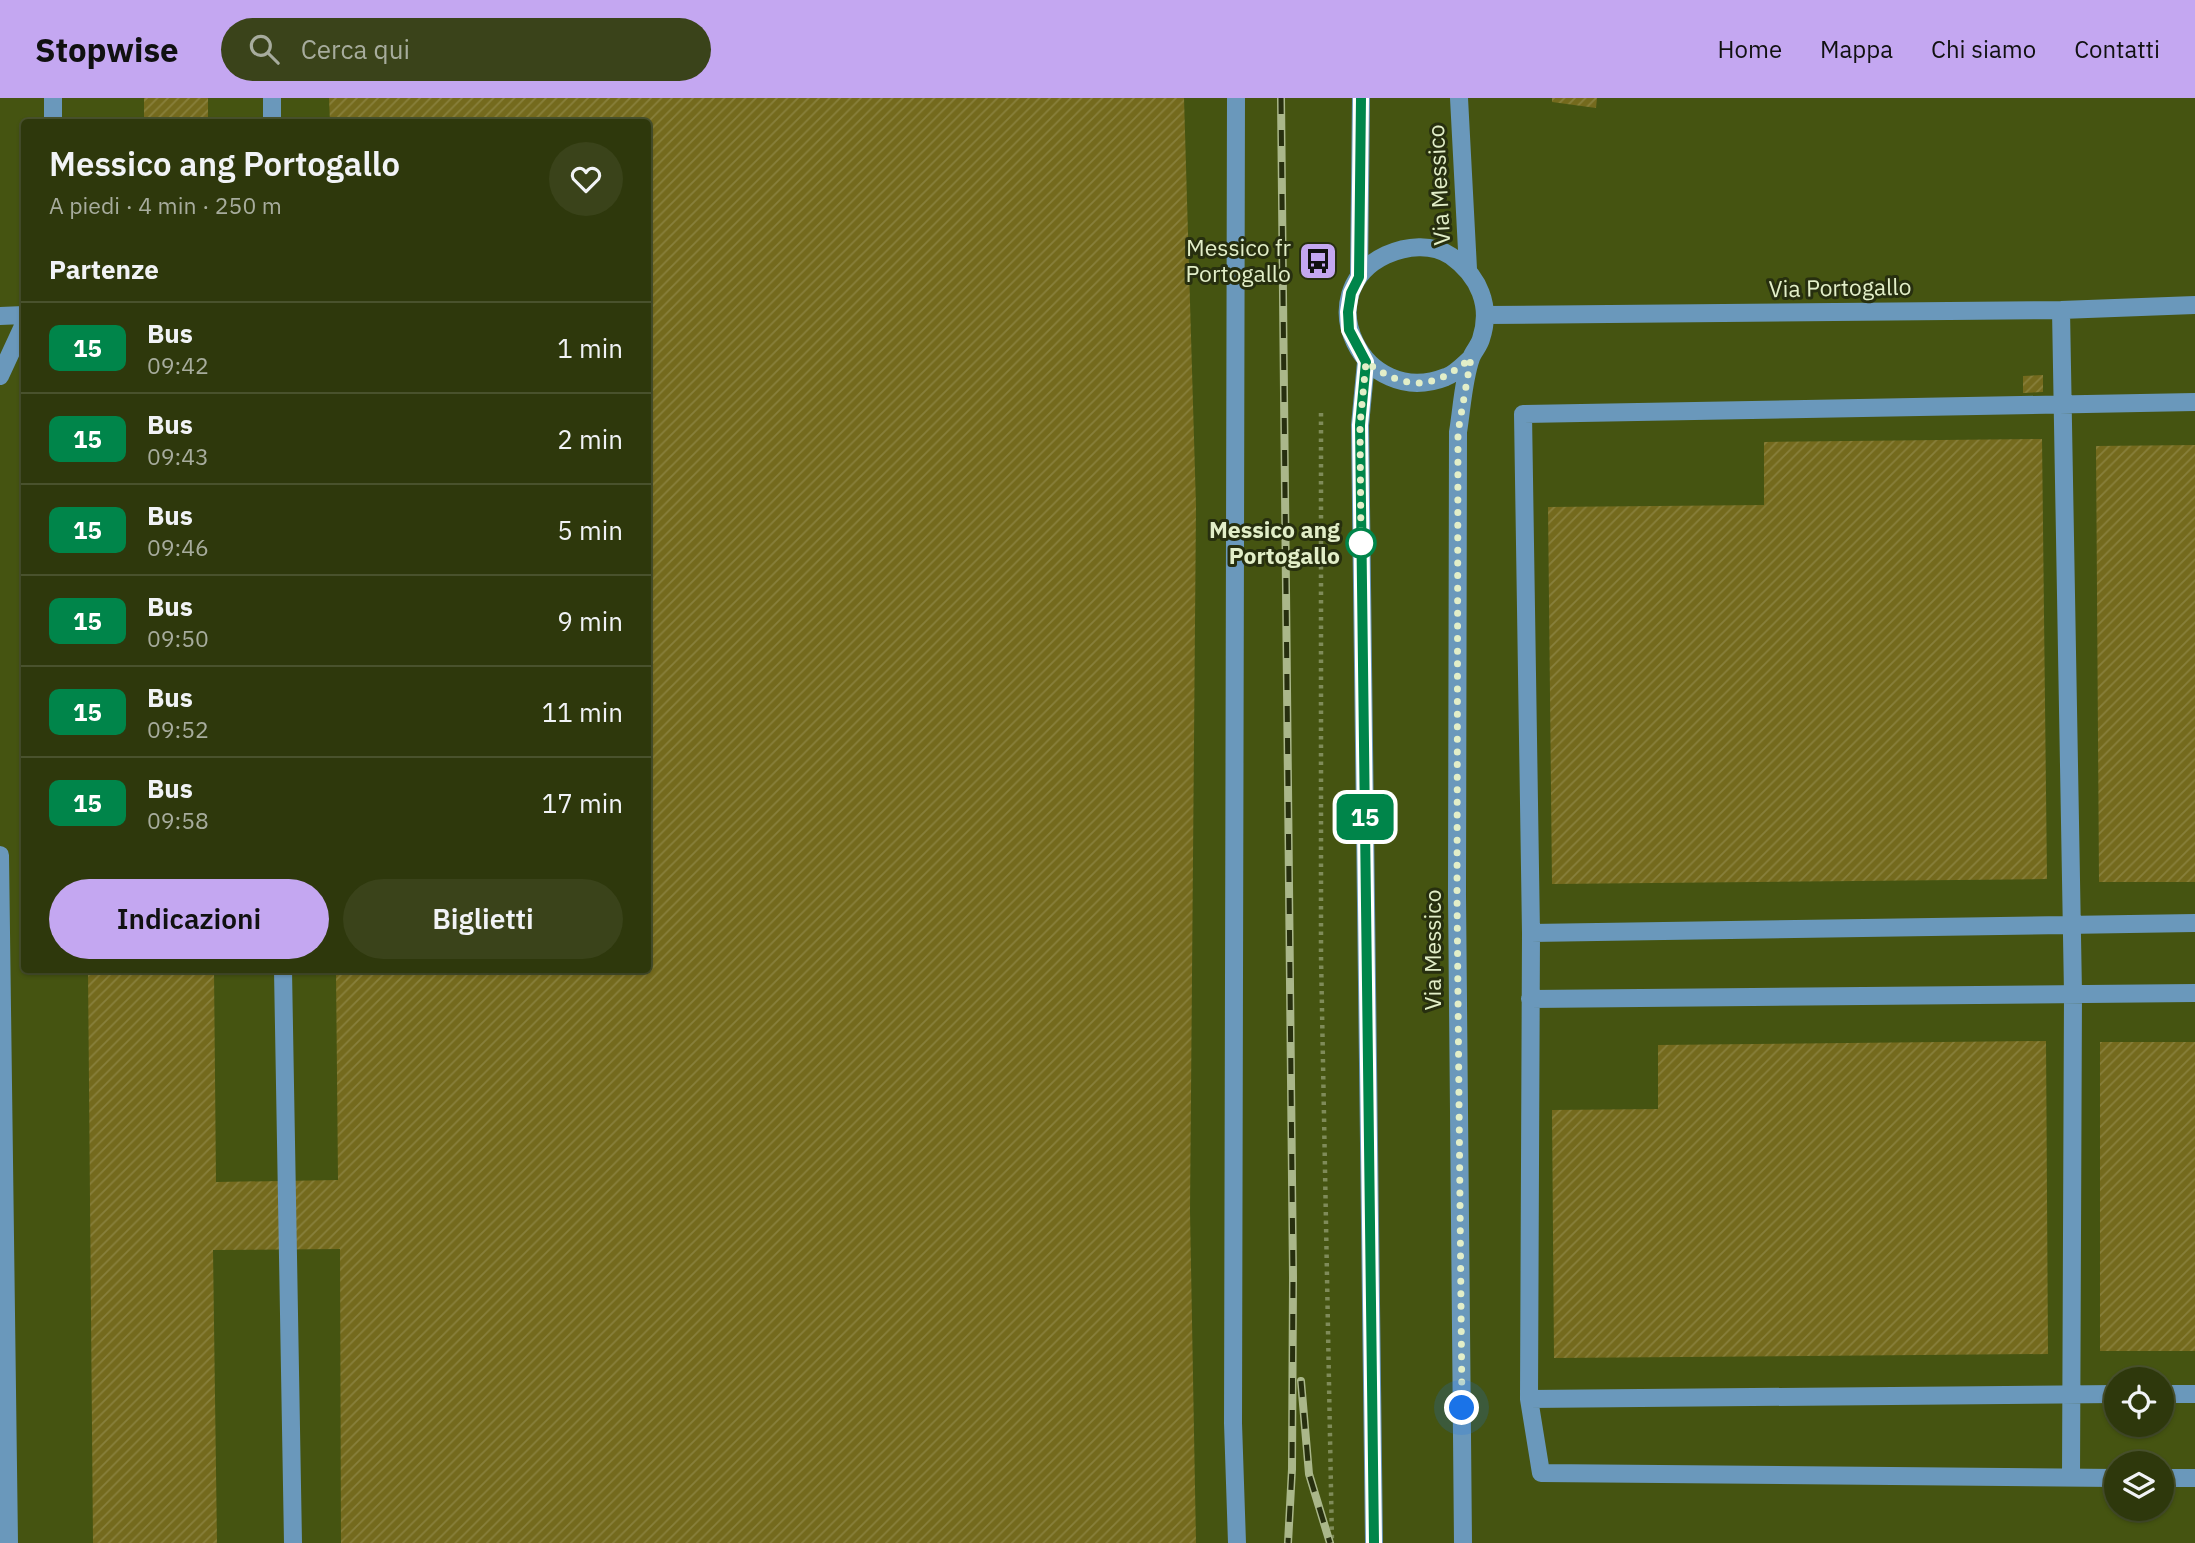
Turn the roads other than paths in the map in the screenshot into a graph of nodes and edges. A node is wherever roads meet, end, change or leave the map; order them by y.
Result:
1 (53, 98) edge
2 (272, 98) edge
3 (1236, 98) edge
4 (1361, 98) edge
5 (1459, 98) edge
6 (53, 119) edge
7 (272, 119) edge
8 (1468, 270) junction
9 (1359, 277) junction
10 (2195, 305) edge
11 (2061, 310) junction
12 (21, 315) edge
13 (1486, 315) junction
14 (0, 316) edge
15 (21, 330) edge
16 (1471, 358) junction
17 (1366, 362) junction
18 (0, 376) edge
19 (2195, 402) edge
20 (2062, 403) junction
21 (0, 855) edge
22 (2195, 923) edge
23 (2071, 924) junction
24 (1531, 933) junction
25 (283, 973) edge
26 (2073, 993) junction
27 (2195, 993) edge
28 (1530, 999) junction
29 (2071, 1394) junction
30 (2104, 1394) edge
31 (2174, 1394) edge
32 (2195, 1394) edge
33 (1529, 1399) junction
34 (2071, 1477) junction
35 (2104, 1478) edge
36 (2174, 1478) edge
37 (2195, 1478) edge
38 (9, 1543) edge
39 (293, 1543) edge
40 (1237, 1543) edge
41 (1374, 1543) edge
42 (1463, 1543) edge

1 - 6 street
2 - 7 street
3 - 40 street
4 - 9 street
5 - 8 street, Via Messico
8 - 9 street, Via Messico
8 - 13 street, Via Messico
9 - 17 street
10 - 11 street, Via Portogallo
11 - 13 street, Via Portogallo
11 - 20 street
12 - 14 street
13 - 16 street, Via Messico
15 - 18 street
16 - 17 street
16 - 42 street, Via Messico
17 - 41 street
19 - 20 street
20 - 23 street
20 - 24 street
21 - 38 street
22 - 23 street
23 - 24 street
23 - 26 street
24 - 28 street
25 - 39 street
26 - 27 street
26 - 28 street
26 - 29 street
28 - 33 street
29 - 30 street
29 - 33 street
29 - 34 street
31 - 32 street
33 - 34 street
34 - 35 street
36 - 37 street

